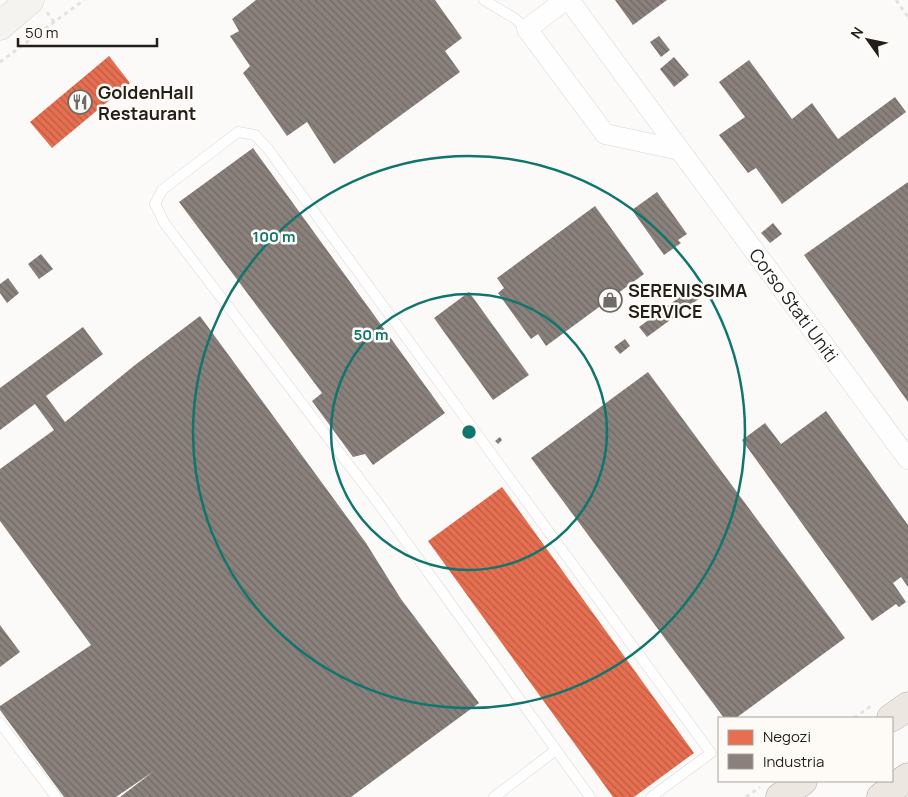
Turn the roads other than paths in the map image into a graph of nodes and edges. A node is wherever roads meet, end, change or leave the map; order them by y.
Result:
1 (30, 0) edge
2 (484, 0) edge
3 (567, 0) edge
4 (0, 26) edge
5 (527, 29) junction
6 (680, 150) junction
7 (908, 459) edge
8 (908, 706) edge
9 (892, 717) edge
10 (0, 723) edge
11 (556, 750) junction
12 (908, 777) edge
13 (802, 782) edge
14 (56, 797) edge
15 (494, 797) edge
16 (590, 797) edge
17 (651, 797) edge
18 (780, 797) edge
19 (880, 797) edge

1 - 4 street
2 - 5 lane
3 - 5 street, Corso Stati Uniti
3 - 6 street, Corso Stati Uniti
5 - 6 street
6 - 7 street, Corso Stati Uniti
8 - 9 main road
10 - 14 lane
11 - 15 lane
11 - 16 lane
11 - 17 lane
12 - 19 main road
13 - 18 main road

